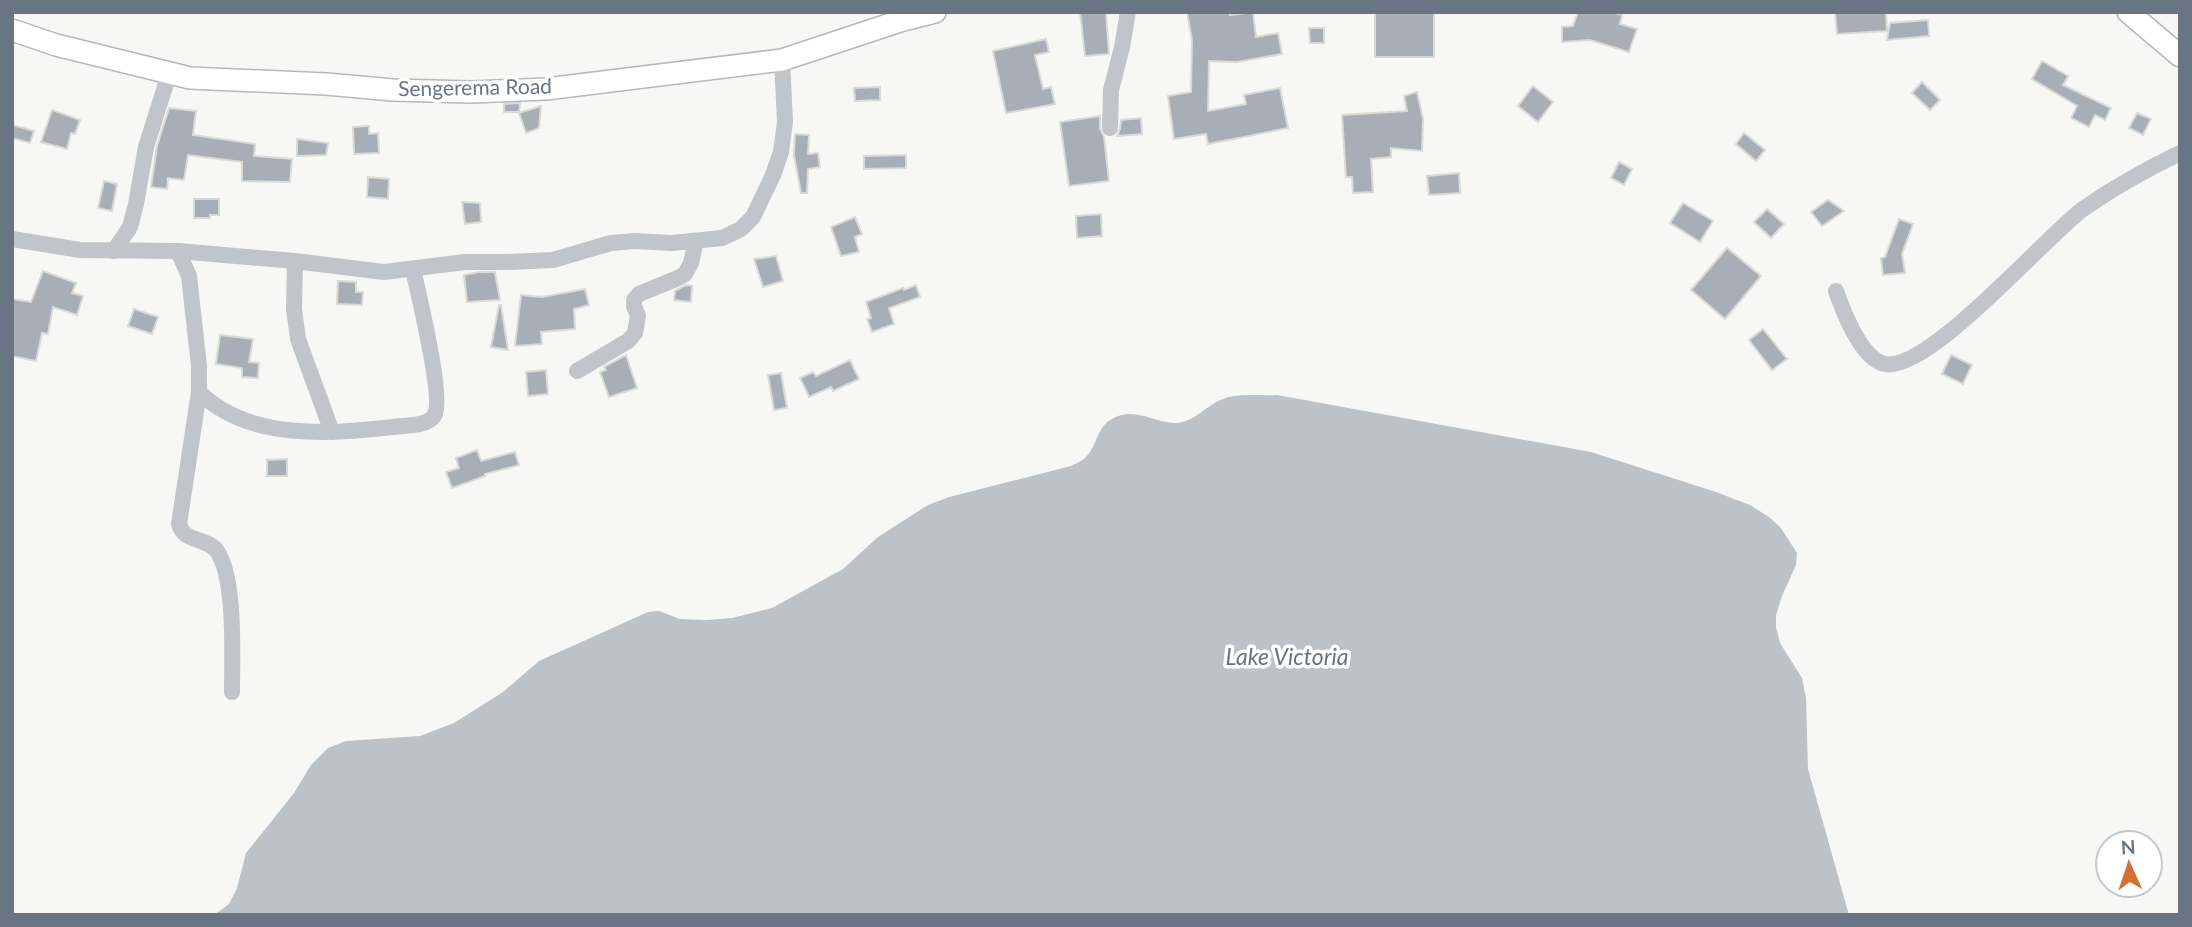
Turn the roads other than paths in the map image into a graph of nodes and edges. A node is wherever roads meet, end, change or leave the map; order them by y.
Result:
1 (935, 12) edge
2 (1128, 12) edge
3 (2128, 12) edge
4 (903, 16) edge
5 (12, 30) edge
6 (2180, 56) edge
7 (782, 60) junction
8 (169, 74) junction
9 (1110, 128) dead end
10 (2180, 153) edge
11 (12, 239) edge
12 (696, 242) junction
13 (114, 251) junction
14 (178, 251) junction
15 (295, 261) junction
16 (413, 269) junction
17 (1836, 291) dead end
18 (576, 371) dead end
19 (200, 392) junction
20 (332, 432) junction
21 (233, 692) dead end

1 - 4 main road, Sengerema Road
2 - 9 street
3 - 6 main road
4 - 7 main road, Sengerema Road
5 - 8 main road, Sengerema Road
7 - 8 main road, Sengerema Road
7 - 12 street
8 - 13 street
10 - 17 street
11 - 13 street
12 - 16 street
12 - 18 street
13 - 14 street
14 - 15 street
14 - 19 street
15 - 16 street
15 - 20 street
16 - 20 street
19 - 20 street
19 - 21 street

